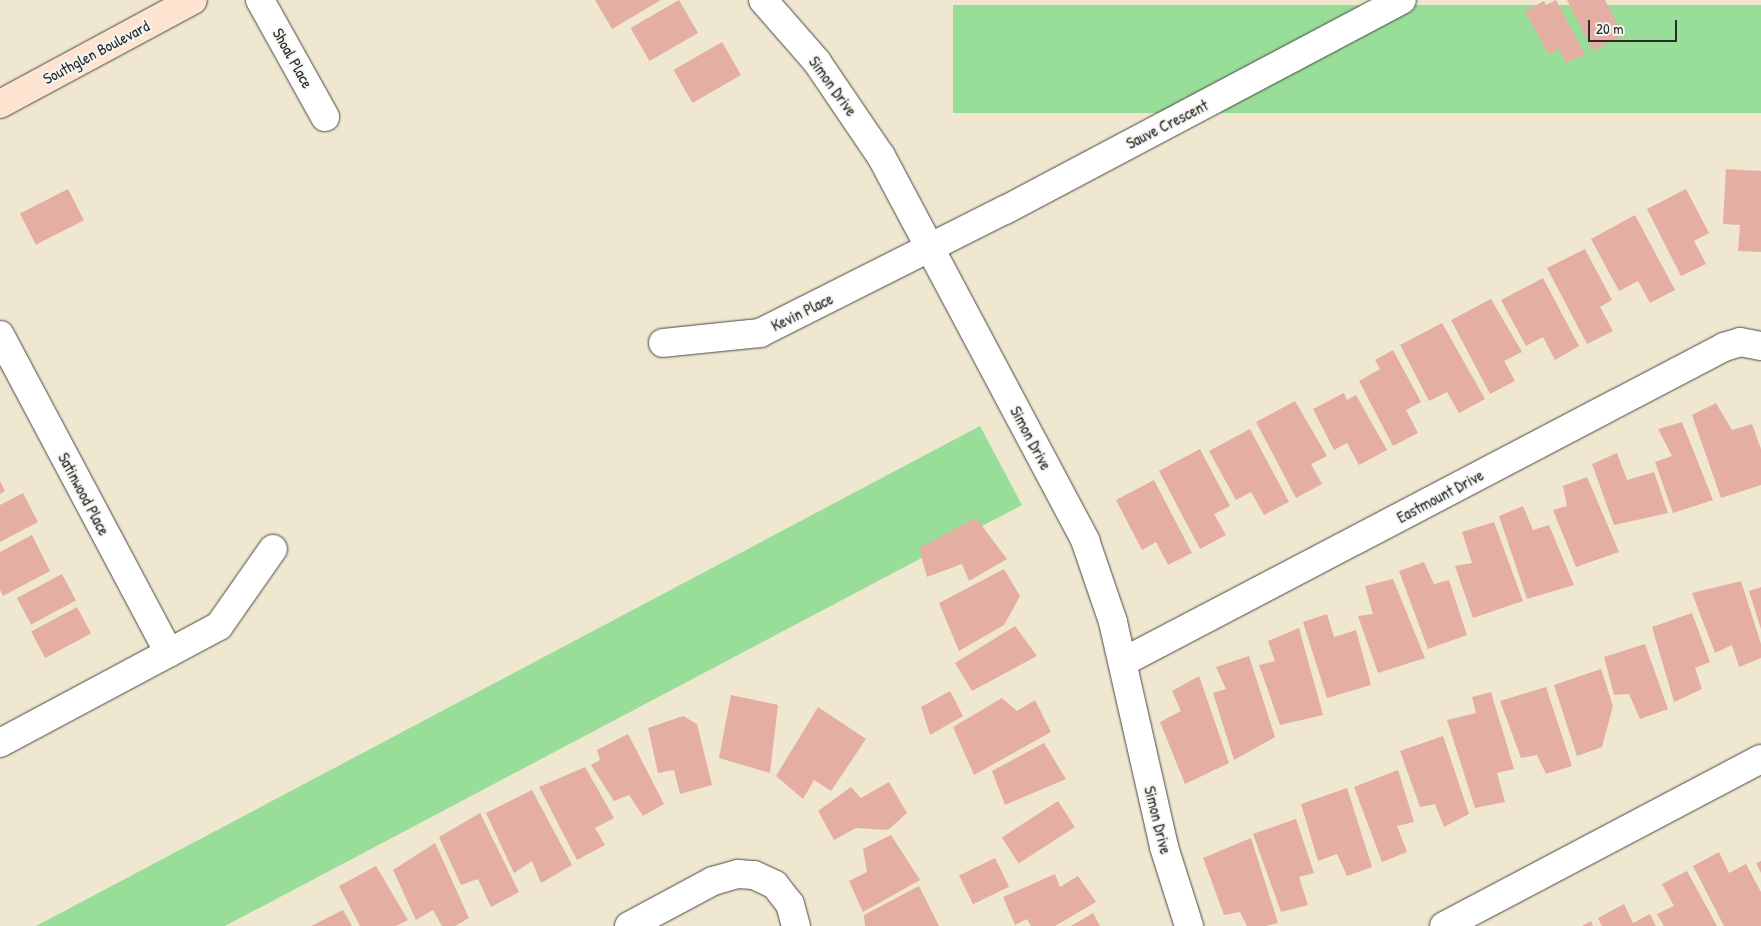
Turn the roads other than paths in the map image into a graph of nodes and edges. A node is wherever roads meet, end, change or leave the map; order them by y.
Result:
1 (193, 0) edge
2 (260, 0) edge
3 (763, 0) edge
4 (1402, 0) edge
5 (0, 104) edge
6 (325, 117) dead end
7 (931, 248) junction
8 (0, 335) edge
9 (663, 343) dead end
10 (1761, 346) edge
11 (273, 549) dead end
12 (169, 653) junction
13 (1123, 662) junction
14 (0, 743) edge
15 (1761, 759) edge
16 (629, 926) edge
17 (796, 926) edge
18 (1189, 926) edge
19 (1444, 926) edge

1 - 5 street, Southglen Boulevard
2 - 6 street, Shoal Place
3 - 7 street, Simon Drive
4 - 7 street, Sauve Crescent
7 - 9 street, Kevin Place
7 - 13 street, Simon Drive
8 - 12 street, Satinwood Place
10 - 13 street, Eastmount Drive
11 - 12 street
12 - 14 street
13 - 18 street, Simon Drive
15 - 19 street
16 - 17 street

